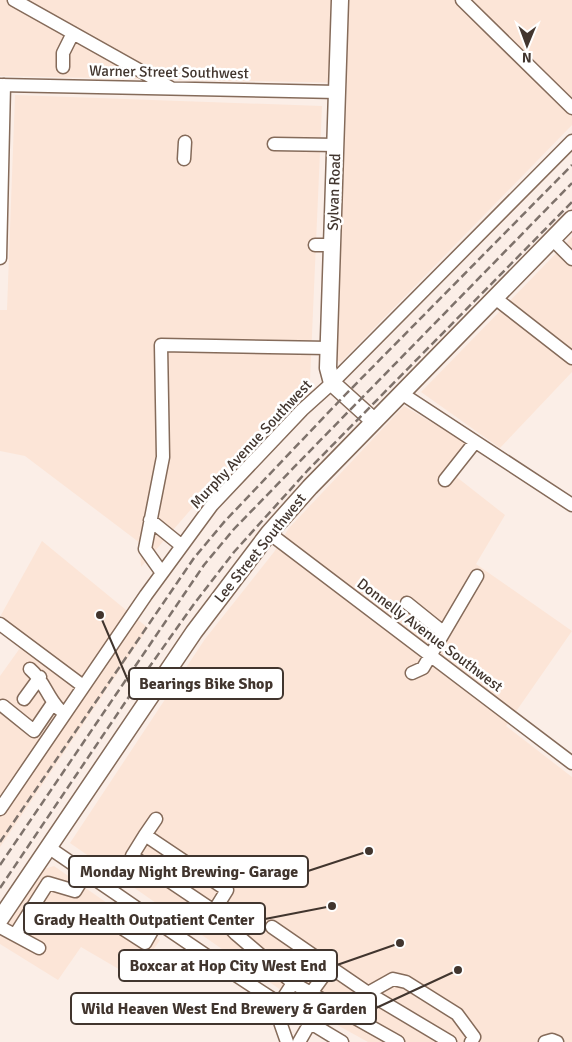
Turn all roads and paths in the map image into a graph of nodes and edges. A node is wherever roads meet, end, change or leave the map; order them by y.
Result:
1 (14, 0) edge
2 (340, 0) edge
3 (462, 0) edge
4 (74, 33) junction
5 (63, 67) dead end
6 (2, 85) edge
7 (172, 89) junction
8 (337, 92) junction
9 (572, 108) edge
10 (572, 141) edge
11 (185, 142) dead end
12 (274, 144) dead end
13 (336, 145) junction
14 (184, 159) dead end
15 (1, 192) edge
16 (572, 219) edge
17 (552, 239) junction
18 (315, 245) dead end
19 (332, 245) junction
20 (0, 258) edge
21 (572, 259) edge
22 (495, 298) junction
23 (329, 348) junction
24 (572, 358) edge
25 (332, 383) junction
26 (402, 393) junction
27 (374, 421) junction
28 (475, 442) junction
29 (445, 480) dead end
30 (572, 505) edge
31 (150, 520) junction
32 (269, 533) junction
33 (182, 546) junction
34 (162, 573) junction
35 (477, 576) dead end
36 (407, 603) dead end
37 (1, 626) edge
38 (443, 632) junction
39 (430, 656) junction
40 (412, 673) dead end
41 (83, 686) junction
42 (24, 699) dead end
43 (53, 703) junction
44 (3, 706) dead end
45 (64, 714) junction
46 (34, 731) junction
47 (47, 740) junction
48 (572, 763) edge
49 (0, 809) edge
50 (156, 819) dead end
51 (145, 835) junction
52 (48, 847) junction
53 (86, 873) junction
54 (214, 912) junction
55 (0, 919) edge
56 (158, 922) junction
57 (116, 925) dead end
58 (0, 927) edge
59 (272, 927) dead end
60 (15, 935) junction
61 (39, 948) dead end
62 (330, 966) junction
63 (293, 983) junction
64 (260, 990) junction
65 (311, 993) junction
66 (368, 993) junction
67 (280, 1003) junction
68 (310, 1023) junction
69 (287, 1042) edge
70 (298, 1042) edge
71 (342, 1042) edge
72 (398, 1042) edge
73 (450, 1042) edge
74 (471, 1042) edge
75 (546, 1042) edge
76 (557, 1042) edge

1 - 4 street
2 - 8 main road, Sylvan Road
3 - 9 street
4 - 5 street
4 - 7 street
6 - 7 street, Warner Street Southwest
6 - 15 street
7 - 8 street, Warner Street Southwest
8 - 13 main road, Sylvan Road
10 - 25 street, Murphy Avenue Southwest
11 - 14 street
12 - 13 street
13 - 19 main road, Sylvan Road
15 - 20 street
16 - 17 main road, Lee Street Southwest
17 - 21 street
17 - 22 main road, Lee Street Southwest
18 - 19 street
19 - 23 main road, Sylvan Road
22 - 24 street
22 - 26 main road, Lee Street Southwest
23 - 25 main road, Sylvan Road
23 - 31 street
25 - 27 main road
25 - 33 street, Murphy Avenue Southwest
26 - 27 main road, Lee Street Southwest
26 - 28 street
27 - 32 main road, Lee Street Southwest
28 - 29 street
28 - 30 street
31 - 33 street
31 - 34 street
32 - 39 street, Donnelly Avenue Southwest
32 - 52 main road, Lee Street Southwest
33 - 34 street, Murphy Avenue Southwest
34 - 41 street, Murphy Avenue Southwest
35 - 38 street
36 - 38 street
37 - 41 street
38 - 39 street
39 - 40 street
39 - 48 street, Donnelly Avenue Southwest
41 - 45 street, Murphy Avenue Southwest
42 - 43 street
43 - 45 street
43 - 46 street
44 - 46 street
45 - 47 street, Murphy Avenue Southwest
46 - 47 street
47 - 49 street, Murphy Avenue Southwest
50 - 51 street
51 - 54 street
51 - 54 street
52 - 53 street
52 - 55 main road, Lee Street Southwest
53 - 56 street
53 - 60 street
54 - 63 street
56 - 57 street
56 - 64 street
58 - 60 street
59 - 62 street
60 - 61 street
62 - 65 street
62 - 66 street
63 - 65 street
63 - 67 street
64 - 67 street
64 - 69 street
65 - 72 street
66 - 73 street
66 - 74 street
67 - 68 street
68 - 70 street
68 - 71 street
75 - 76 street

